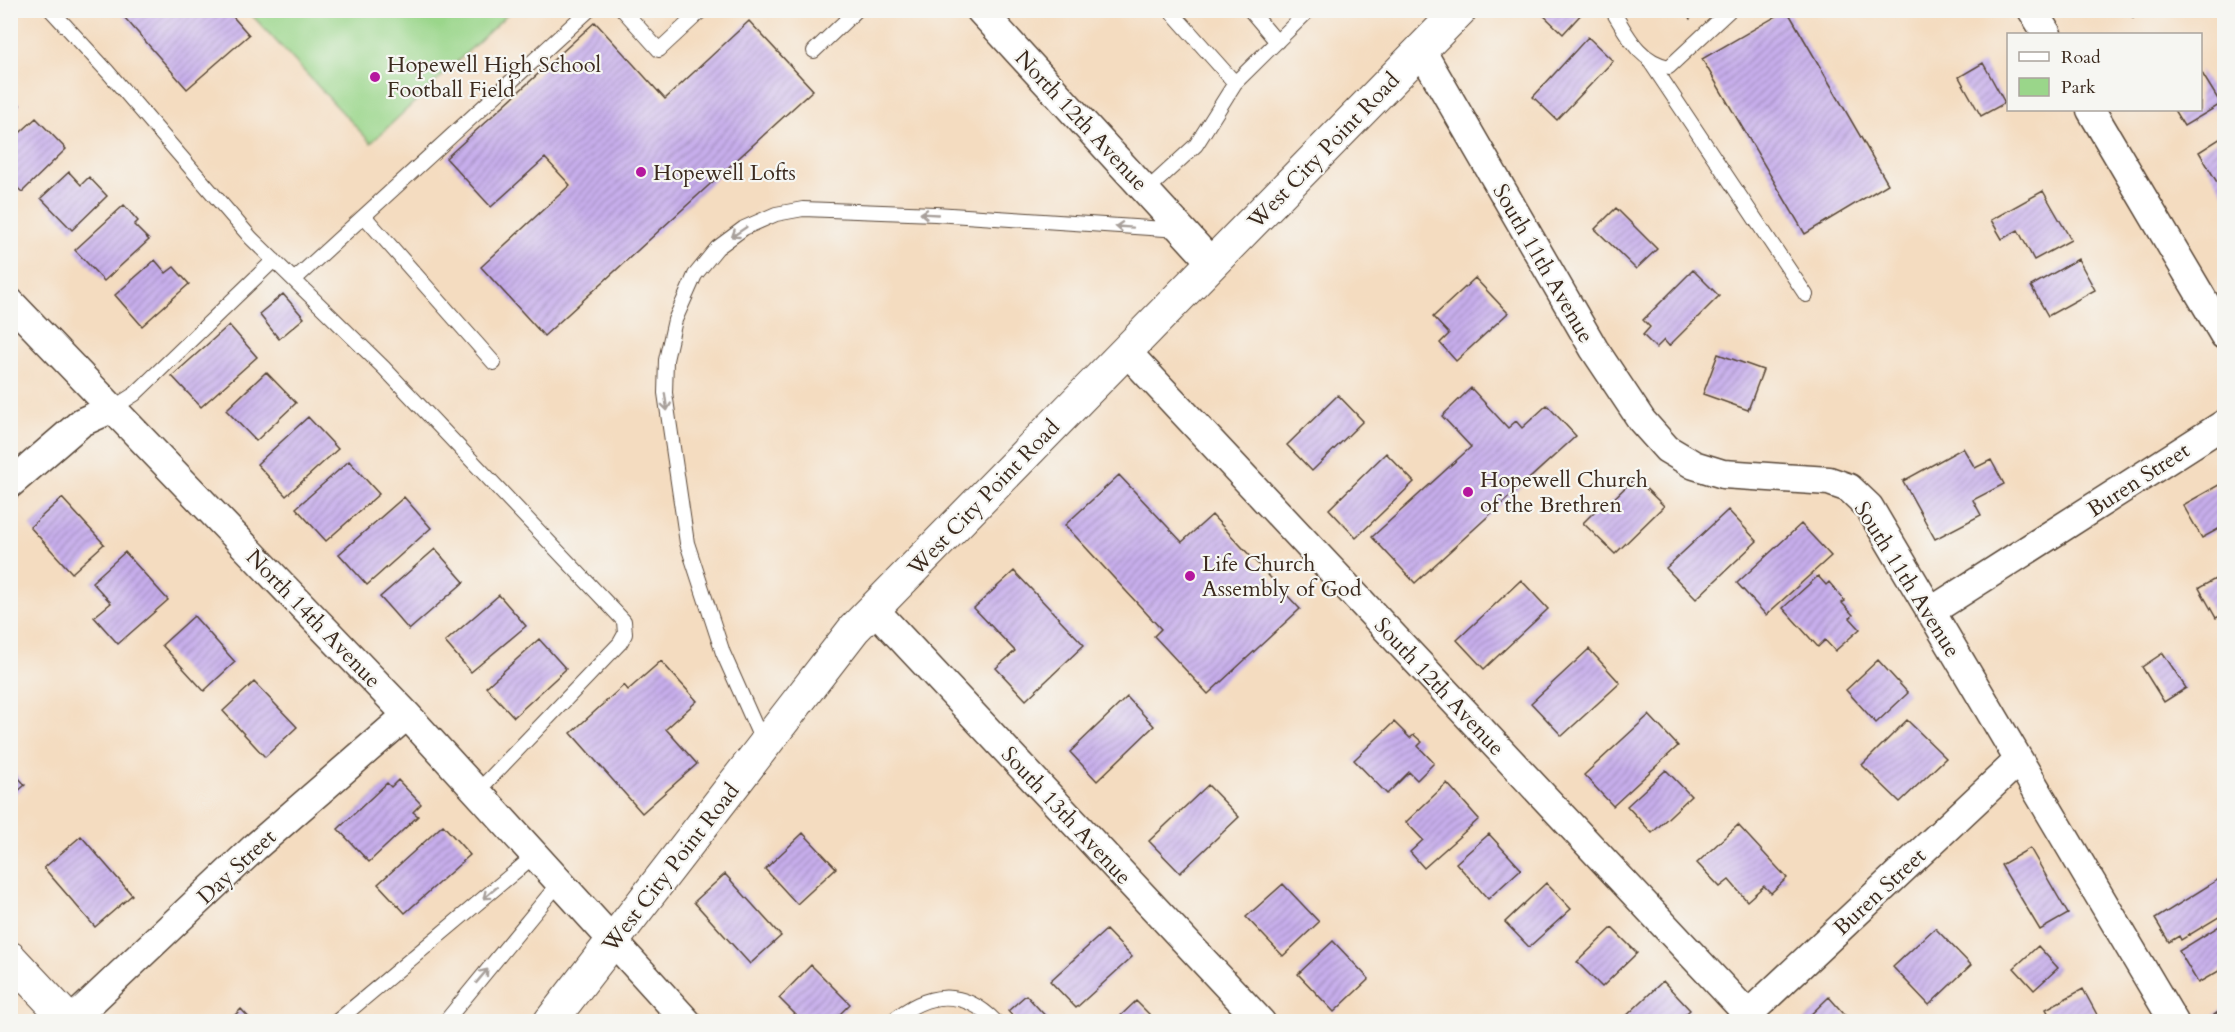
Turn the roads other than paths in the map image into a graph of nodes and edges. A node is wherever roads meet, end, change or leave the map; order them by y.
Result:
1 (51, 10) edge
2 (589, 10) edge
3 (623, 10) edge
4 (702, 10) edge
5 (857, 10) edge
6 (980, 10) edge
7 (1170, 10) edge
8 (1250, 10) edge
9 (1309, 10) edge
10 (1460, 10) edge
11 (1612, 10) edge
12 (1730, 10) edge
13 (2032, 10) edge
14 (2046, 33) edge
15 (1277, 42) junction
16 (1421, 50) junction
17 (814, 51) dead end
18 (1649, 60) junction
19 (1235, 83) junction
20 (2092, 111) edge
21 (1146, 191) junction
22 (364, 216) junction
23 (1182, 231) junction
24 (274, 260) junction
25 (1212, 263) junction
26 (294, 280) junction
27 (1806, 295) dead end
28 (10, 302) edge
29 (2224, 335) edge
30 (1126, 351) junction
31 (494, 363) dead end
32 (114, 408) junction
33 (2224, 424) edge
34 (10, 484) edge
35 (873, 608) junction
36 (1930, 612) junction
37 (407, 715) junction
38 (764, 745) junction
39 (2018, 761) junction
40 (477, 792) junction
41 (534, 855) junction
42 (560, 883) junction
43 (612, 941) junction
44 (10, 958) edge
45 (1748, 1019) edge
46 (70, 1021) edge
47 (336, 1022) edge
48 (445, 1022) edge
49 (550, 1022) edge
50 (687, 1022) edge
51 (891, 1022) edge
52 (996, 1022) edge
53 (1261, 1022) edge
54 (2174, 1022) edge

1 - 24 lane
2 - 22 lane
3 - 4 lane
5 - 17 lane
6 - 21 street, North 12th Avenue
7 - 19 lane
8 - 15 lane
9 - 15 lane
10 - 16 street, West City Point Road
11 - 18 lane
12 - 18 lane
13 - 14 street
15 - 19 lane
16 - 25 street, West City Point Road
16 - 36 street, South 11th Avenue
18 - 27 lane
19 - 21 lane
20 - 29 street
21 - 23 street, North 12th Avenue
22 - 26 lane
22 - 31 lane
23 - 25 street, North 12th Avenue
23 -> 38 lane
24 - 26 lane
24 - 32 lane
25 - 30 street, West City Point Road
26 - 40 lane
28 - 32 street, North 14th Avenue
30 - 35 street, West City Point Road
30 - 45 street, South 12th Avenue
32 - 34 street
32 - 37 street, North 14th Avenue
33 - 36 street, Buren Street
35 - 38 street, West City Point Road
35 - 53 street, South 13th Avenue
36 - 39 street, South 11th Avenue
37 - 40 street, North 14th Avenue
37 - 46 street, Day Street
38 - 43 street, West City Point Road
39 - 45 street, Buren Street
39 - 54 street, South 11th Avenue
40 - 41 street, North 14th Avenue
41 - 42 street, North 14th Avenue
41 -> 47 lane
42 - 43 street, North 14th Avenue
48 -> 42 lane
43 - 49 street, West City Point Road
43 - 50 street, North 14th Avenue
44 - 46 street
51 - 52 lane

